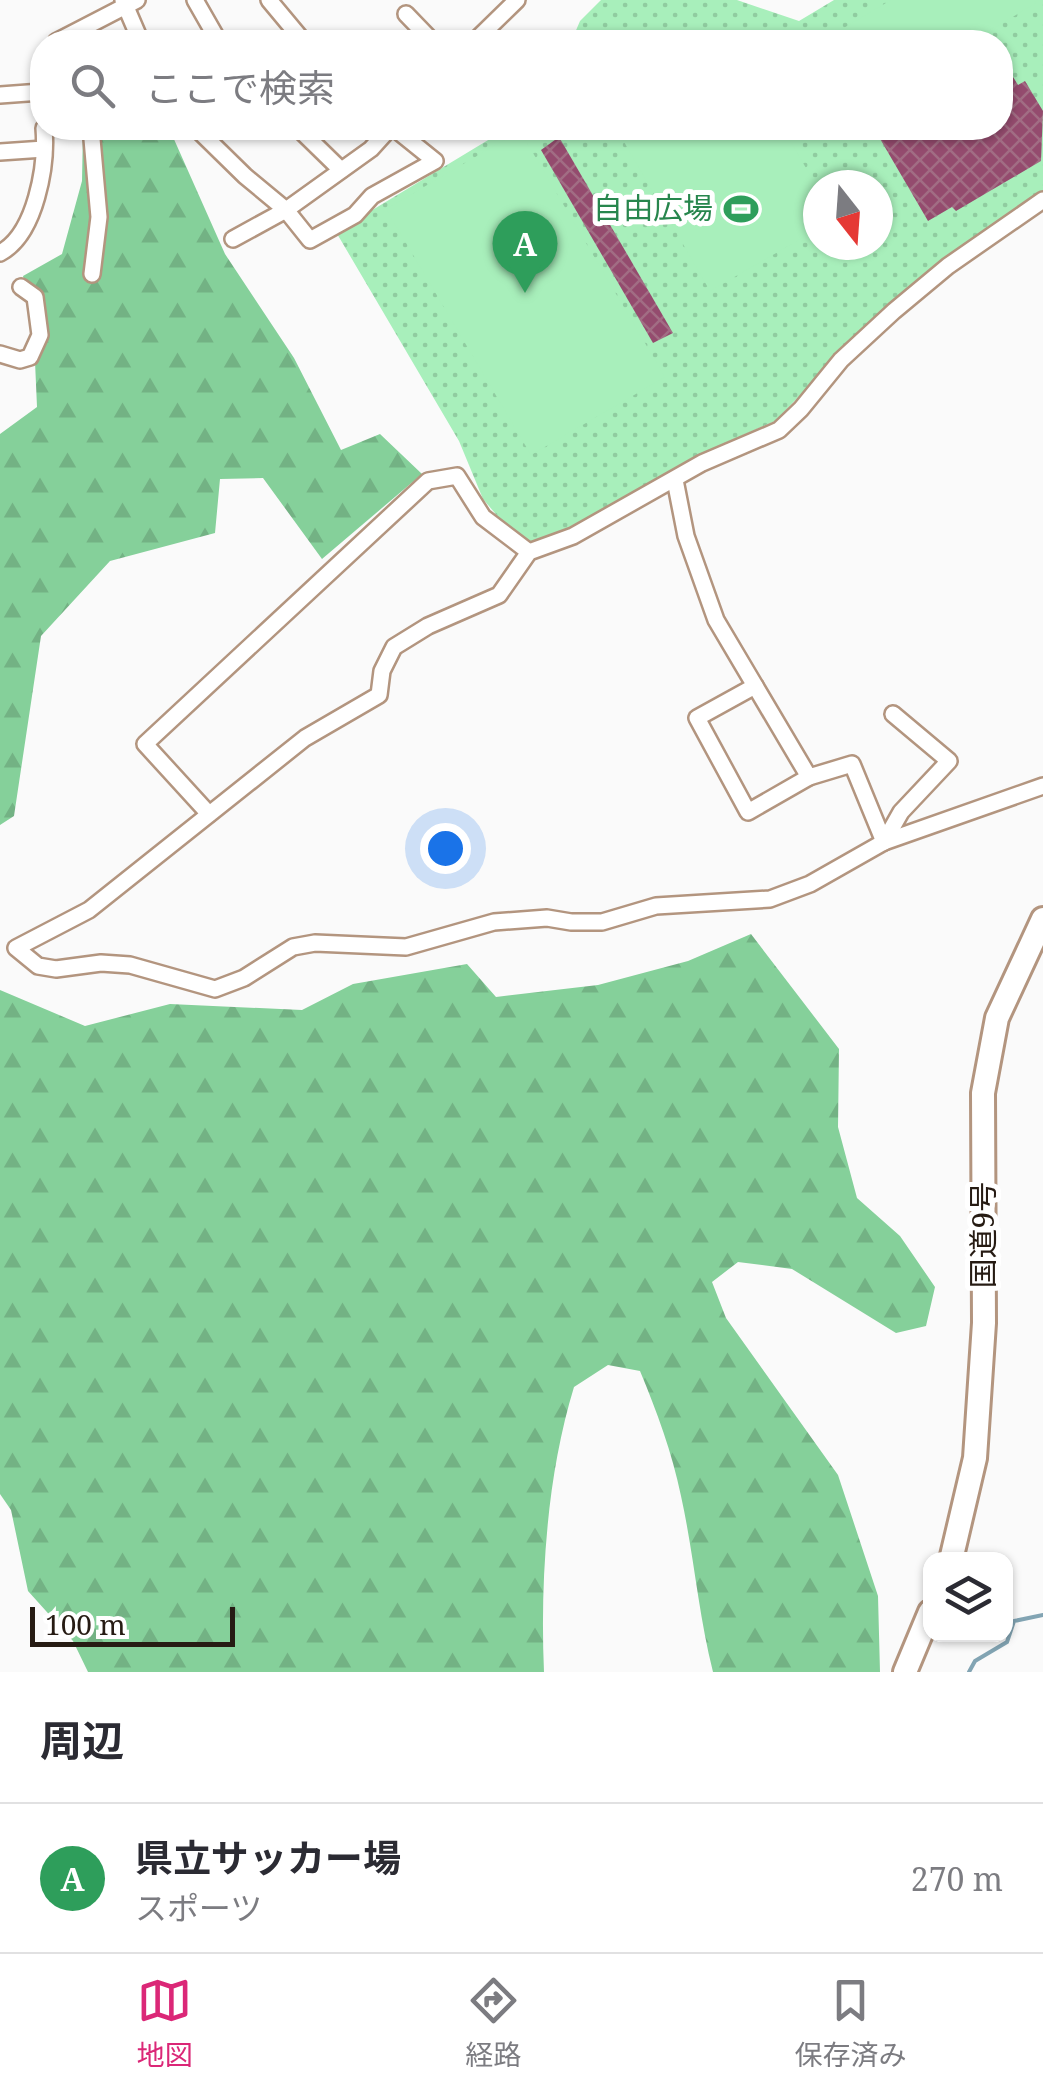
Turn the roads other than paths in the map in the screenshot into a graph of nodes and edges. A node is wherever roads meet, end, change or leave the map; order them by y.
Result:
1 (195, 0) edge
2 (270, 0) edge
3 (517, 0) edge
4 (128, 2) edge
5 (406, 14) dead end
6 (88, 30) edge
7 (136, 30) edge
8 (212, 30) edge
9 (294, 30) edge
10 (422, 30) edge
11 (486, 30) edge
12 (30, 93) edge
13 (0, 95) edge
14 (44, 140) edge
15 (92, 140) edge
16 (208, 140) edge
17 (310, 140) edge
18 (380, 140) edge
19 (408, 140) edge
20 (44, 149) junction
21 (0, 152) edge
22 (341, 170) junction
23 (1043, 200) edge
24 (286, 210) junction
25 (233, 240) dead end
26 (0, 255) edge
27 (92, 274) dead end
28 (21, 287) dead end
29 (0, 354) edge
30 (674, 480) junction
31 (529, 552) junction
32 (755, 686) junction
33 (894, 714) dead end
34 (809, 777) junction
35 (1043, 786) edge
36 (210, 814) junction
37 (884, 842) junction
38 (1043, 918) edge
39 (953, 1552) edge
40 (923, 1629) edge
41 (905, 1672) edge

1 - 8 street
2 - 9 street
3 - 11 street
4 - 6 street
4 - 7 street
5 - 10 street
12 - 13 street
14 - 20 street
15 - 27 street
16 - 24 street
17 - 22 street
18 - 22 street
19 - 24 street
20 - 21 street
20 - 26 street
22 - 24 street
23 - 30 street
24 - 25 street
28 - 29 street
30 - 31 street
30 - 32 street
31 - 36 street
31 - 36 street
32 - 34 street
32 - 34 street
33 - 37 street
34 - 37 street
35 - 37 street
36 - 37 street
38 - 39 highway, 国道9号
40 - 41 highway

